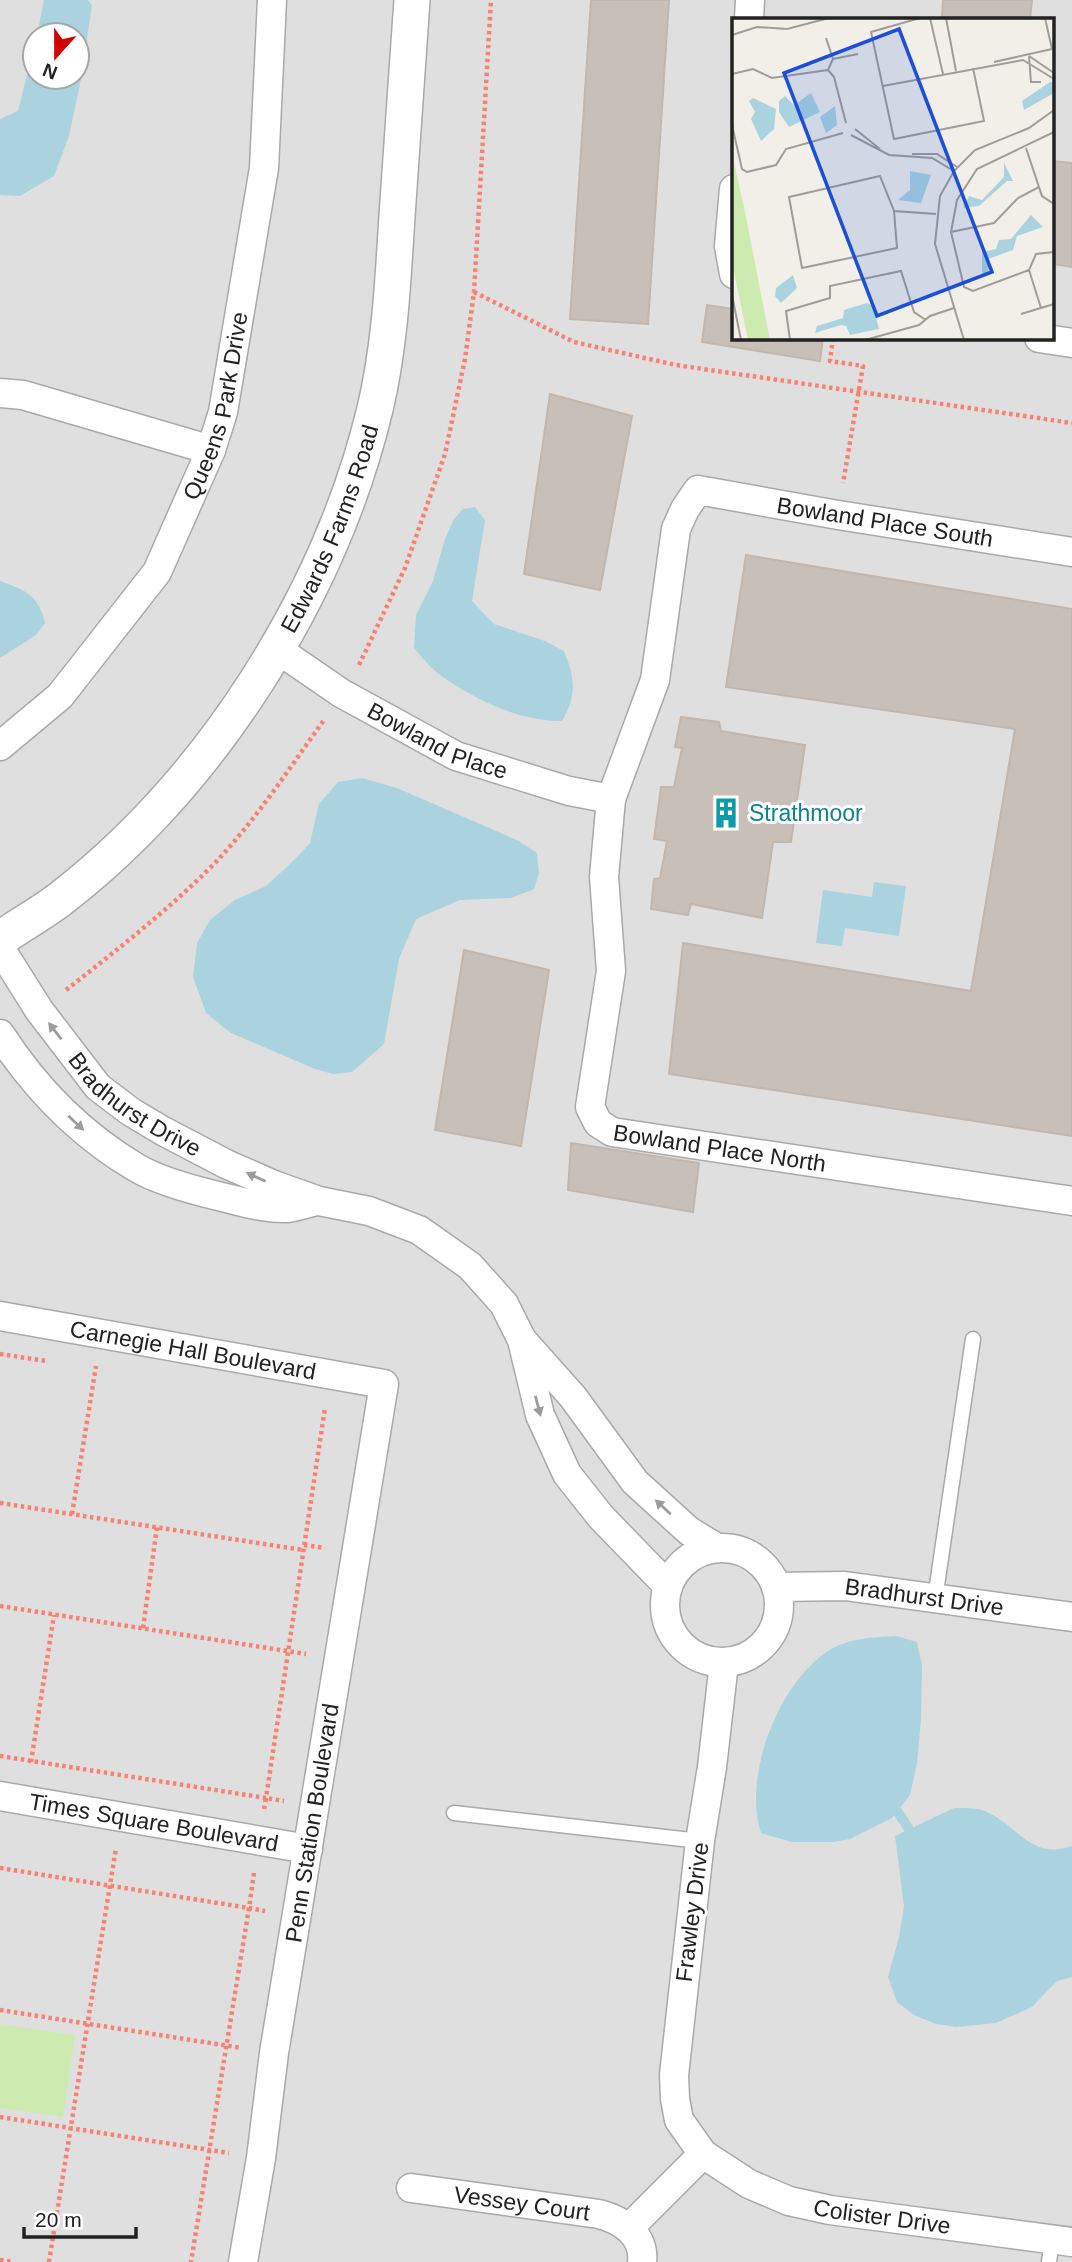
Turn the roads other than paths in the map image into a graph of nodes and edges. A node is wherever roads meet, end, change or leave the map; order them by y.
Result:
1 (272, 0) edge
2 (412, 0) edge
3 (751, 0) edge
4 (749, 18) edge
5 (732, 212) edge
6 (732, 263) edge
7 (1053, 340) edge
8 (1072, 343) edge
9 (0, 393) edge
10 (211, 450) junction
11 (698, 489) joint
12 (1072, 552) edge
13 (277, 649) junction
14 (0, 746) edge
15 (611, 799) junction
16 (0, 939) edge
17 (0, 948) edge
18 (0, 1034) edge
19 (1072, 1200) edge
20 (319, 1201) junction
21 (0, 1316) edge
22 (973, 1339) dead end
23 (523, 1340) junction
24 (384, 1384) joint
25 (717, 1548) junction
26 (668, 1586) junction
27 (776, 1587) junction
28 (935, 1599) junction
29 (1072, 1617) edge
30 (724, 1663) junction
31 (13, 1798) edge
32 (454, 1813) dead end
33 (700, 1841) junction
34 (308, 1849) junction
35 (703, 2154) junction
36 (411, 2189) dead end
37 (629, 2228) junction
38 (1057, 2248) edge
39 (243, 2262) edge
40 (642, 2262) edge

1 - 10 street, Queens Park Drive
2 - 13 street, Edwards Farms Road
3 - 4 street
5 - 6 street
7 - 8 street
9 - 10 street
10 - 14 street, Queens Park Drive
11 - 12 street, Bowland Place South
11 - 15 street, Bowland Place North
13 - 15 street, Bowland Place
13 - 16 street, Edwards Farms Road
15 - 19 street, Bowland Place North
20 -> 17 street, Bradhurst Drive
18 -> 20 street, Bradhurst Drive
20 - 23 street, Bradhurst Drive
21 - 24 street, Carnegie Hall Boulevard
22 - 28 lane
25 -> 23 street, Bradhurst Drive
23 -> 26 street, Bradhurst Drive
24 - 34 street, Penn Station Boulevard
25 - 26 street
25 - 27 street
26 - 30 street
27 - 28 street, Bradhurst Drive
27 - 30 street
28 - 29 street, Bradhurst Drive
30 - 33 street, Frawley Drive
31 - 34 street, Times Square Boulevard
32 - 33 lane
33 - 35 street, Frawley Drive
34 - 39 street, Penn Station Boulevard
35 - 37 street
35 - 38 street, Colister Drive
36 - 37 street, Vessey Court
37 - 40 street

